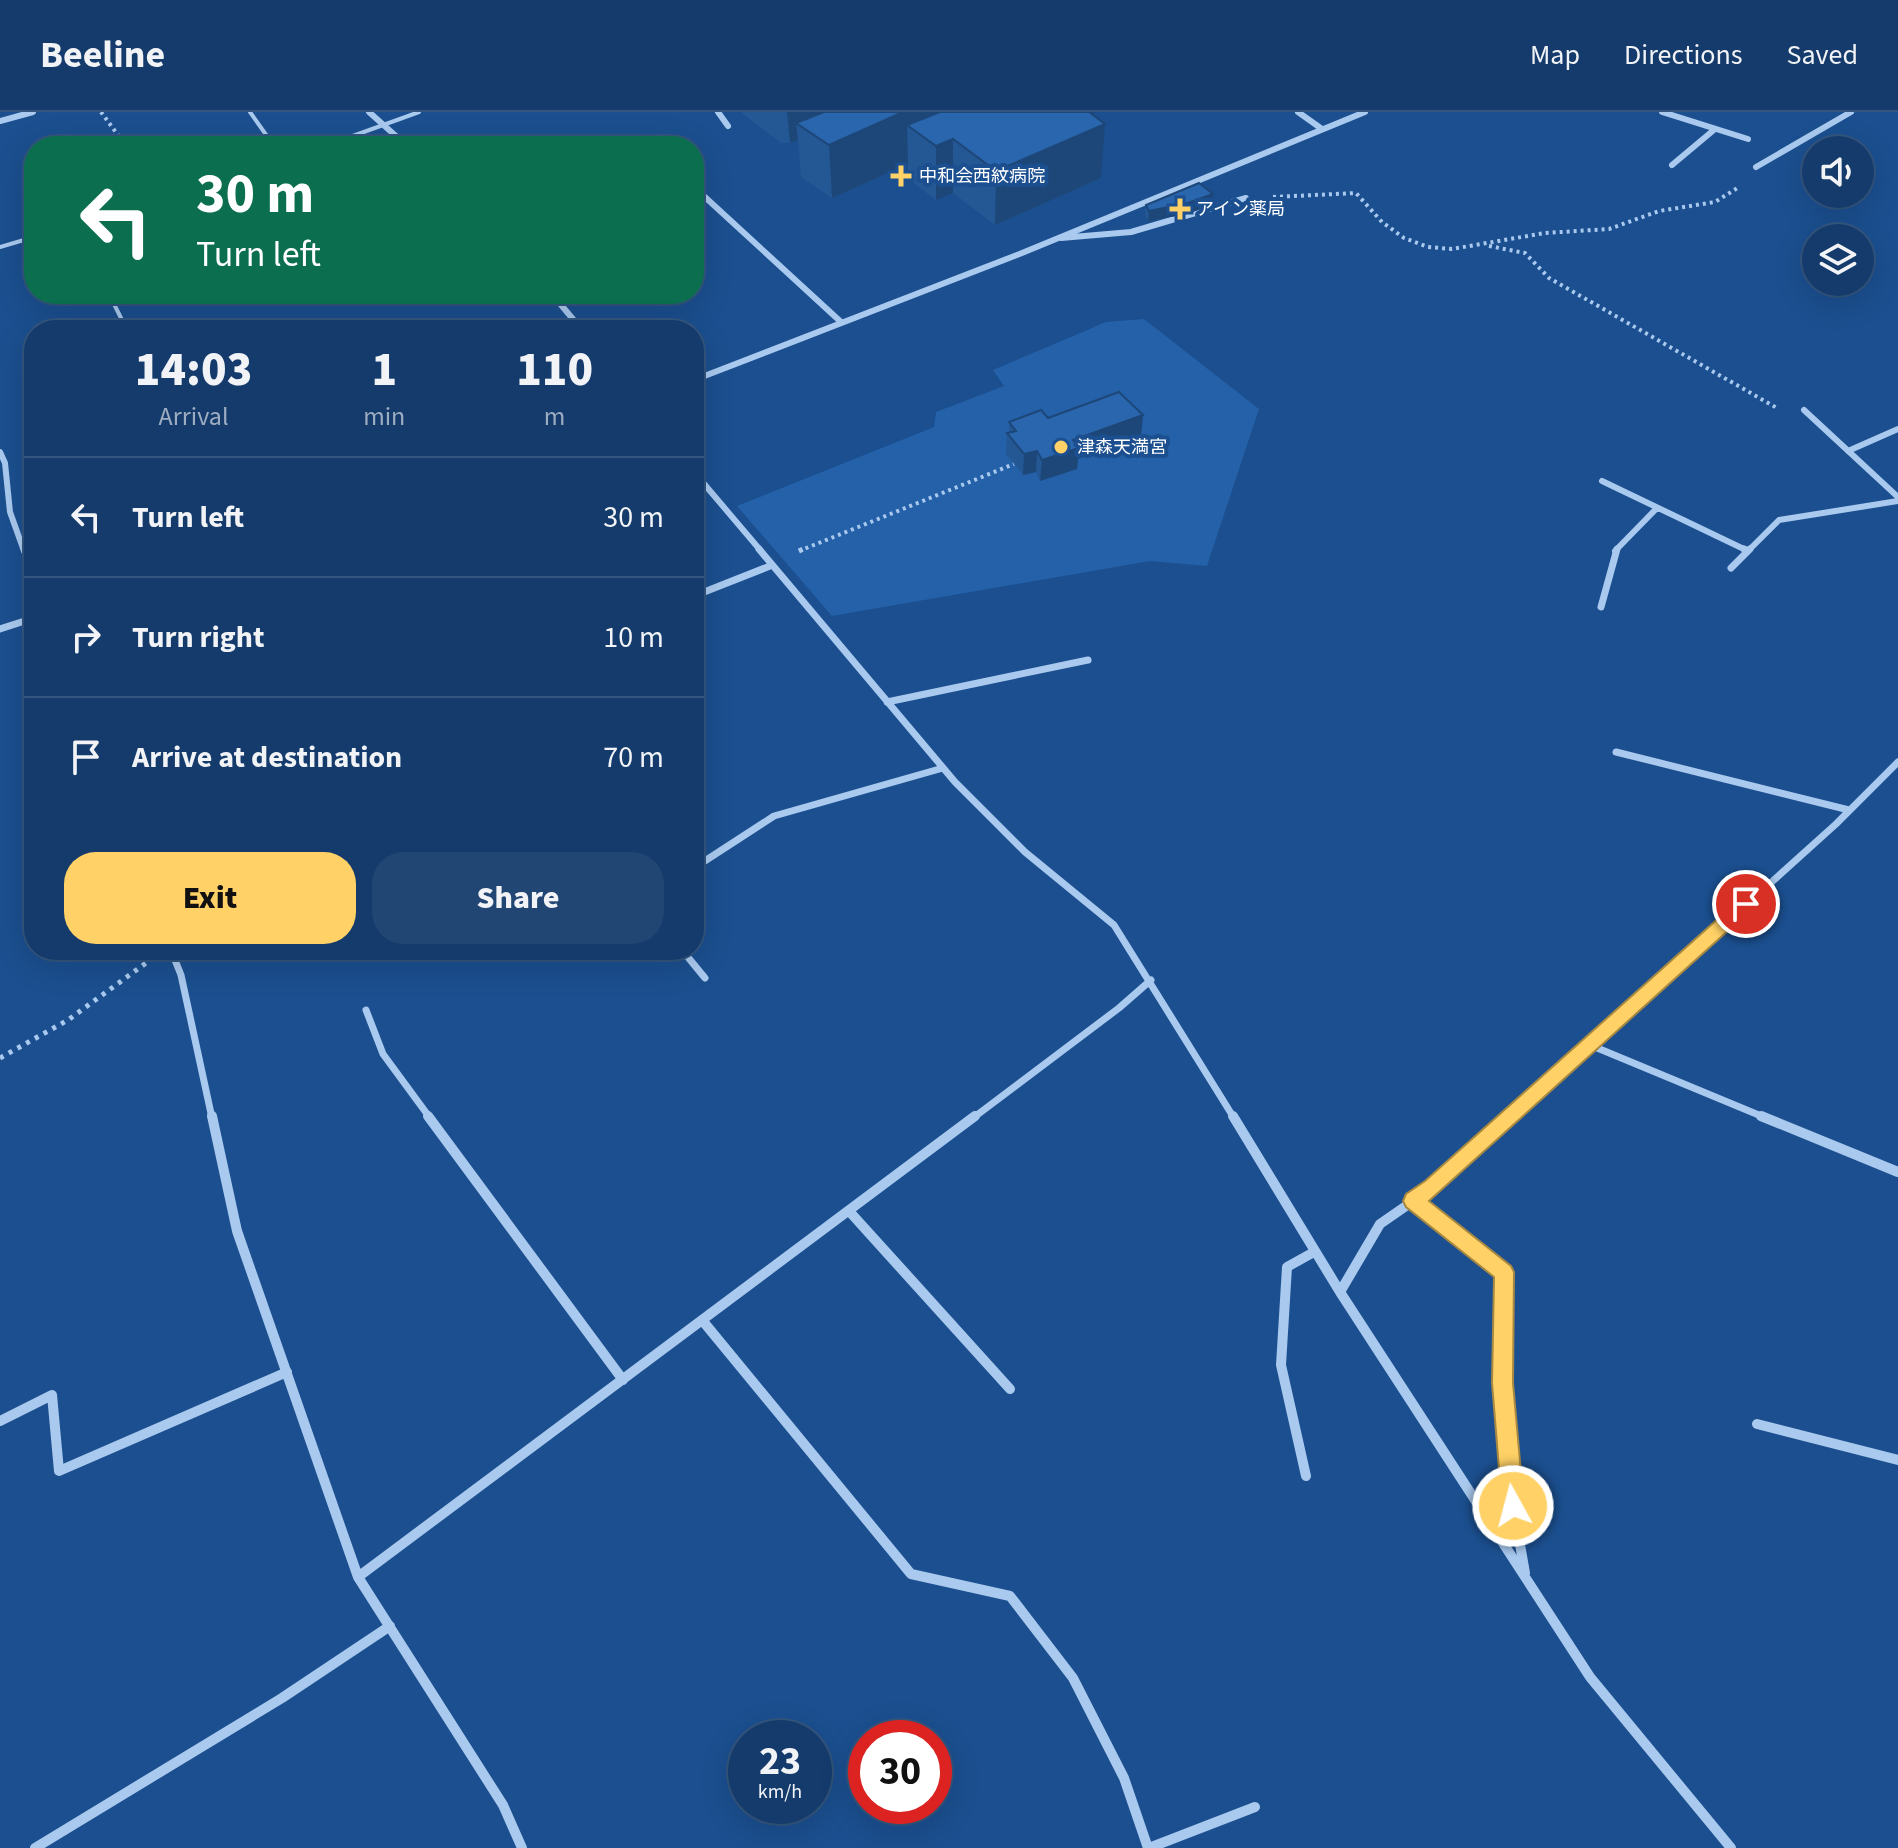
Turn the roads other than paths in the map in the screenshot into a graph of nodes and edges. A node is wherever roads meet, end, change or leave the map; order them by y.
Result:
1 (33, 112) edge
2 (250, 112) edge
3 (369, 112) edge
4 (419, 112) edge
5 (718, 112) edge
6 (1298, 112) edge
7 (1365, 112) edge
8 (1662, 112) edge
9 (1851, 112) edge
10 (0, 121) edge
11 (382, 126) junction
12 (728, 126) dead end
13 (1322, 129) junction
14 (1715, 129) junction
15 (267, 136) edge
16 (354, 136) edge
17 (394, 136) edge
18 (1748, 139) dead end
19 (1672, 165) dead end
20 (1756, 167) road end
21 (704, 196) edge
22 (1246, 198) road end
23 (1058, 238) junction
24 (24, 240) edge
25 (0, 247) edge
26 (560, 304) edge
27 (574, 320) edge
28 (841, 322) junction
29 (704, 376) edge
30 (1804, 410) road end
31 (1898, 429) edge
32 (1848, 451) junction
33 (0, 452) edge
34 (1602, 481) dead end
35 (704, 484) edge
36 (1898, 499) edge
37 (1657, 508) junction
38 (24, 550) edge
39 (1748, 551) junction
40 (770, 566) junction
41 (1731, 568) dead end
42 (704, 592) edge
43 (1601, 607) dead end
44 (24, 621) edge
45 (0, 629) edge
46 (1088, 660) dead end
47 (887, 702) junction
48 (1616, 752) dead end
49 (1898, 762) edge
50 (943, 768) junction
51 (1849, 810) junction
52 (704, 862) edge
53 (175, 960) edge
54 (690, 960) edge
55 (705, 978) dead end
56 (1151, 980) junction
57 (366, 1010) dead end
58 (1590, 1045) junction
59 (1898, 1172) edge
60 (1413, 1201) junction
61 (849, 1211) junction
62 (1314, 1252) junction
63 (1340, 1292) junction
64 (702, 1320) junction
65 (287, 1372) junction
66 (623, 1380) junction
67 (1010, 1389) dead end
68 (0, 1421) edge
69 (1757, 1424) dead end
70 (1898, 1460) edge
71 (1306, 1476) dead end
72 (358, 1577) junction
73 (1526, 1578) junction
74 (390, 1626) junction
75 (1255, 1807) dead end
76 (35, 1848) edge
77 (522, 1848) edge
78 (1148, 1848) edge
79 (1731, 1848) edge

1 - 10 street
2 - 15 lane
3 - 11 street
4 - 11 lane
5 - 12 street
6 - 13 street
7 - 13 street
8 - 14 street
9 - 20 street
11 - 16 lane
11 - 17 street
13 - 23 street
14 - 18 street
14 - 19 street
21 - 28 street
22 - 23 street
23 - 28 street
24 - 25 lane
26 - 27 street
28 - 29 street
30 - 32 street
31 - 32 street
32 - 36 street
33 - 38 street
34 - 37 street
35 - 40 street
36 - 39 street
37 - 39 street
37 - 43 street
39 - 41 street
40 - 42 street
40 - 47 street
44 - 45 street
46 - 47 street
47 - 50 street
48 - 51 street
49 - 51 street
50 - 52 street
50 - 56 street
51 - 58 street
53 - 65 street
54 - 55 street
56 - 61 street
56 - 62 street
57 - 66 street
58 - 59 street
58 - 60 street
60 - 63 street
60 - 73 street
61 - 64 street
61 - 67 street
62 - 63 street
62 - 71 street
63 - 73 street
64 - 66 street
64 - 78 street
65 - 68 street
65 - 72 street
66 - 72 street
69 - 70 street
72 - 74 street
73 - 79 street
74 - 76 street
74 - 77 street
75 - 78 street

